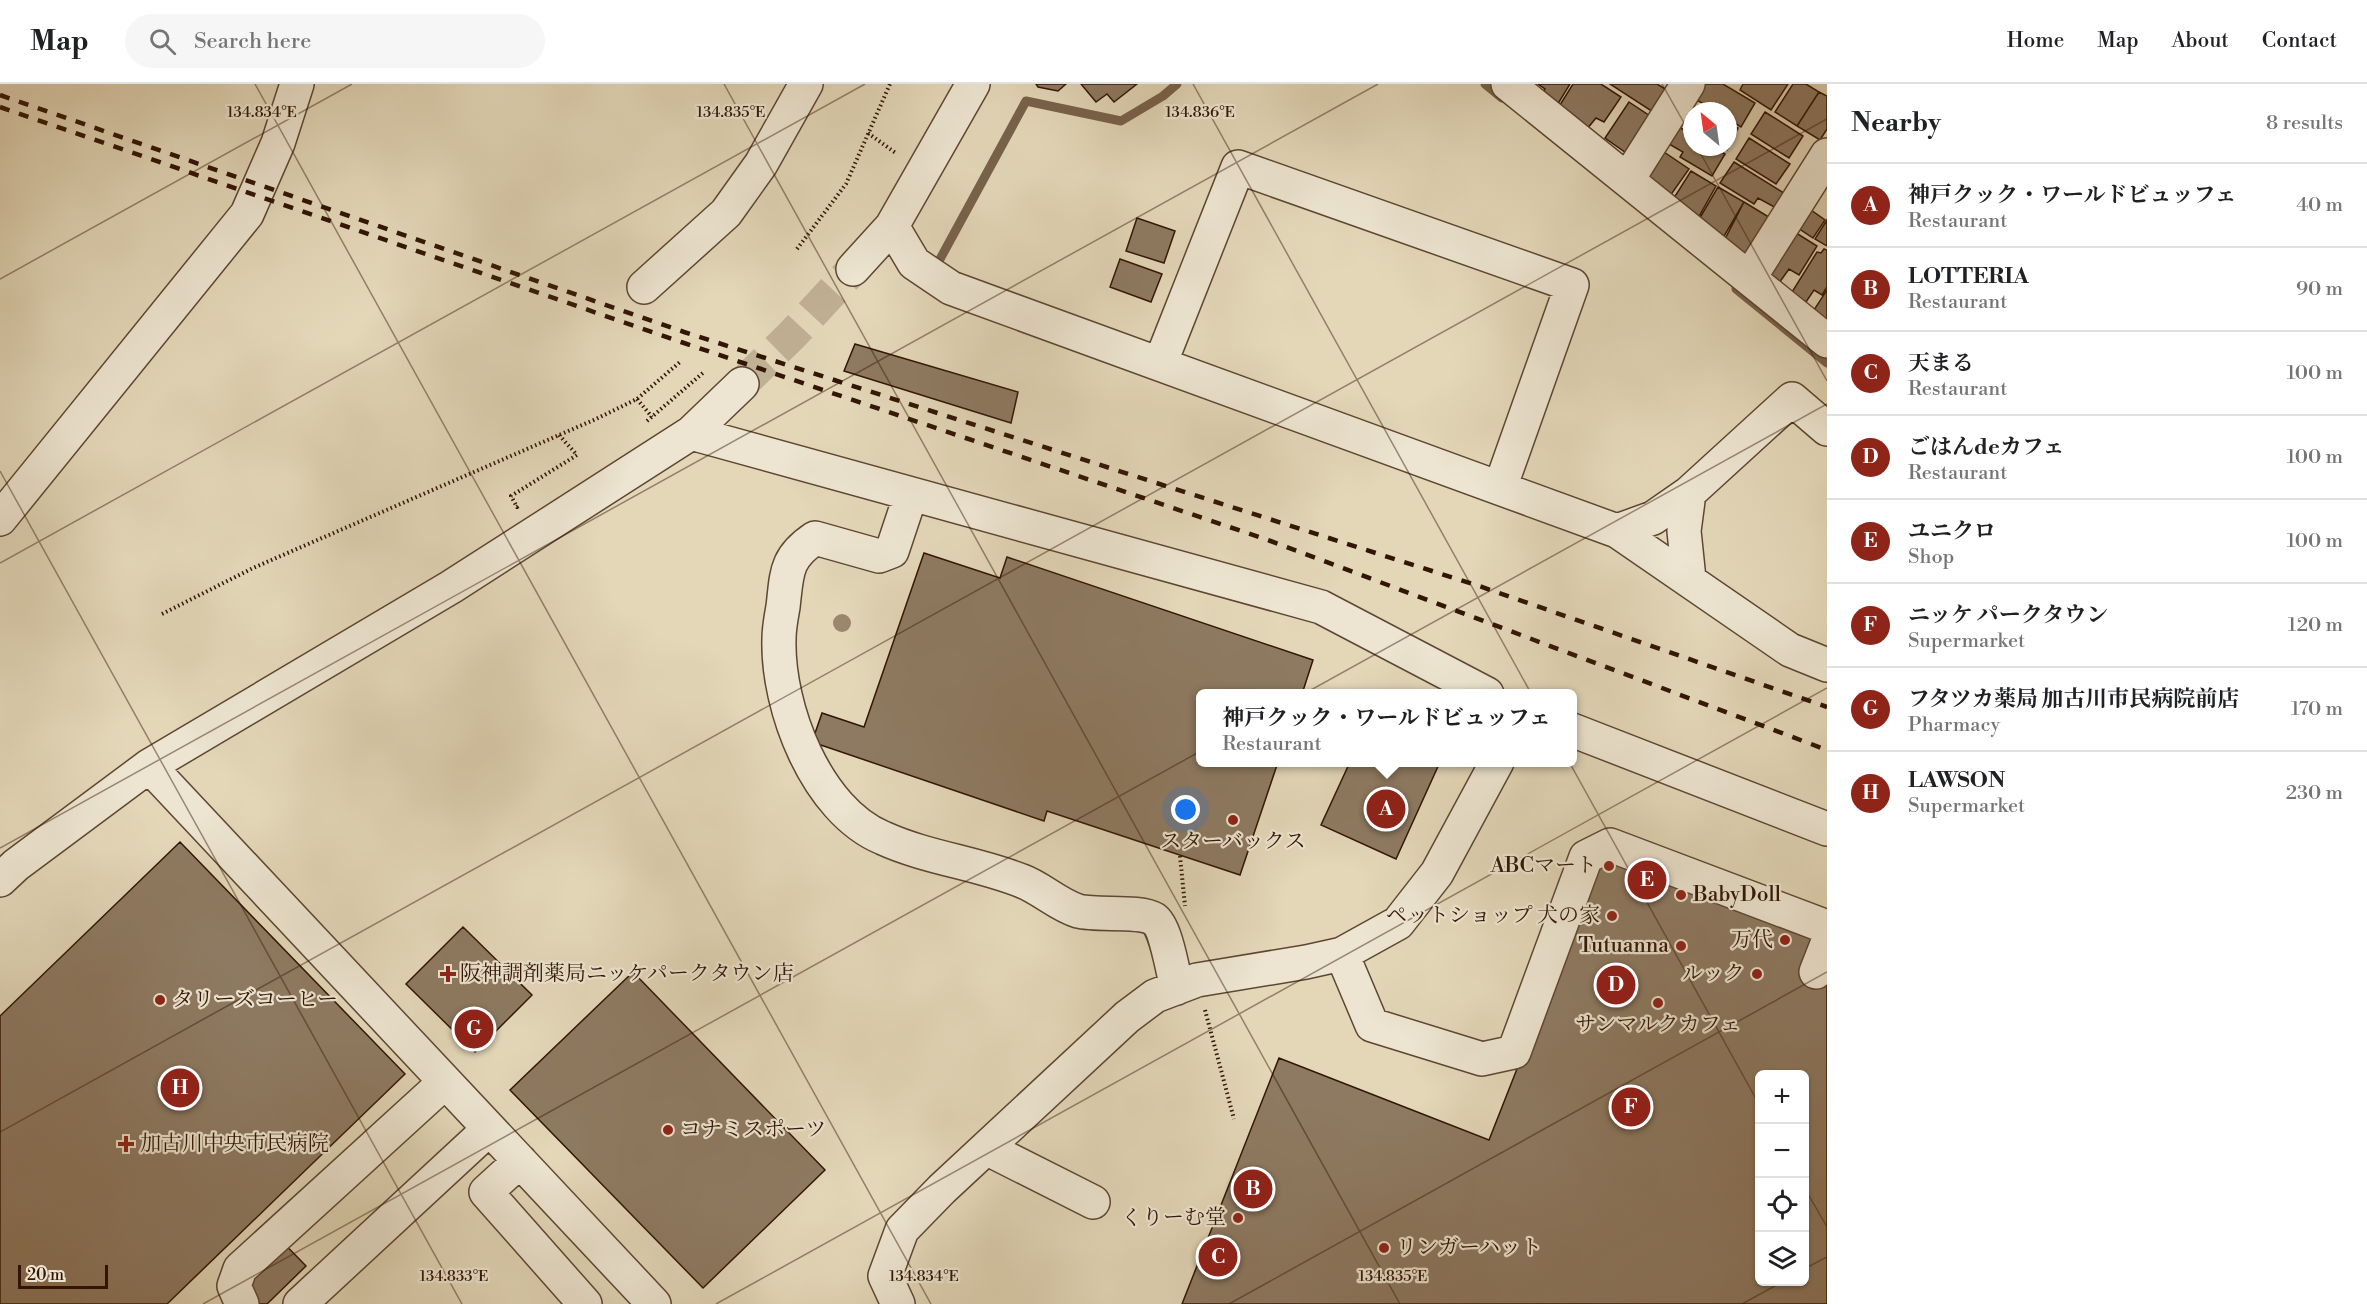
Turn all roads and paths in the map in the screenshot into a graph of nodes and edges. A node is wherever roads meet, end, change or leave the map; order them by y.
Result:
1 (297, 84) edge
2 (806, 84) edge
3 (890, 84) edge
4 (973, 84) edge
5 (1508, 84) edge
6 (1688, 84) edge
7 (868, 133) junction
8 (1827, 155) edge
9 (902, 158) dead end
10 (1628, 179) junction
11 (892, 226) junction
12 (797, 249) dead end
13 (853, 269) tunnel mouth
14 (1750, 277) junction
15 (644, 287) dead end
16 (1827, 341) edge
17 (680, 362) dead end
18 (1160, 364) junction
19 (704, 372) dead end
20 (742, 384) tunnel mouth
21 (637, 399) junction
22 (652, 417) junction
23 (645, 423) dead end
24 (1827, 429) edge
25 (691, 433) junction
26 (559, 435) junction
27 (1500, 488) junction
28 (1689, 493) junction
29 (911, 494) junction
30 (526, 501) dead end
31 (0, 519) edge
32 (1617, 531) junction
33 (1689, 579) junction
34 (162, 614) dead end
35 (1827, 665) edge
36 (1480, 689) edge
37 (1577, 732) edge
38 (149, 766) junction
39 (1494, 767) edge
40 (1827, 829) edge
41 (1180, 856) dead end
42 (0, 880) edge
43 (1183, 895) dead end
44 (1827, 927) edge
45 (1342, 954) junction
46 (1176, 988) junction
47 (1204, 1007) dead end
48 (445, 1082) junction
49 (1234, 1119) dead end
50 (489, 1129) junction
51 (986, 1148) junction
52 (520, 1161) junction
53 (1093, 1202) dead end
54 (242, 1304) edge
55 (300, 1304) edge
56 (585, 1304) edge
57 (654, 1304) edge
58 (898, 1304) edge

1 - 31 street
2 - 15 street
3 - 7 path
4 - 11 street
5 - 10 street
6 - 10 street
7 - 9 path
7 - 12 path
8 - 14 street
10 - 14 street
11 - 13 street
11 - 18 street
14 - 16 street
17 - 21 path
18 - 27 street
18 - 27 street
19 - 22 path
20 - 25 street
21 - 22 path
21 - 26 path
22 - 23 path
24 - 28 street
25 - 29 street
25 - 38 street
26 - 30 path
26 - 34 path
27 - 32 street
28 - 32 street
28 - 33 street
29 - 36 street
29 - 46 street
32 - 33 street
33 - 35 street
37 - 40 street
38 - 42 street
38 - 48 street
39 - 45 street
41 - 43 path
44 - 45 street
45 - 46 street
46 - 51 street
47 - 49 path
48 - 50 street
48 - 54 street
50 - 52 street
50 - 55 street
51 - 53 street
51 - 58 street
52 - 56 street
52 - 57 street

